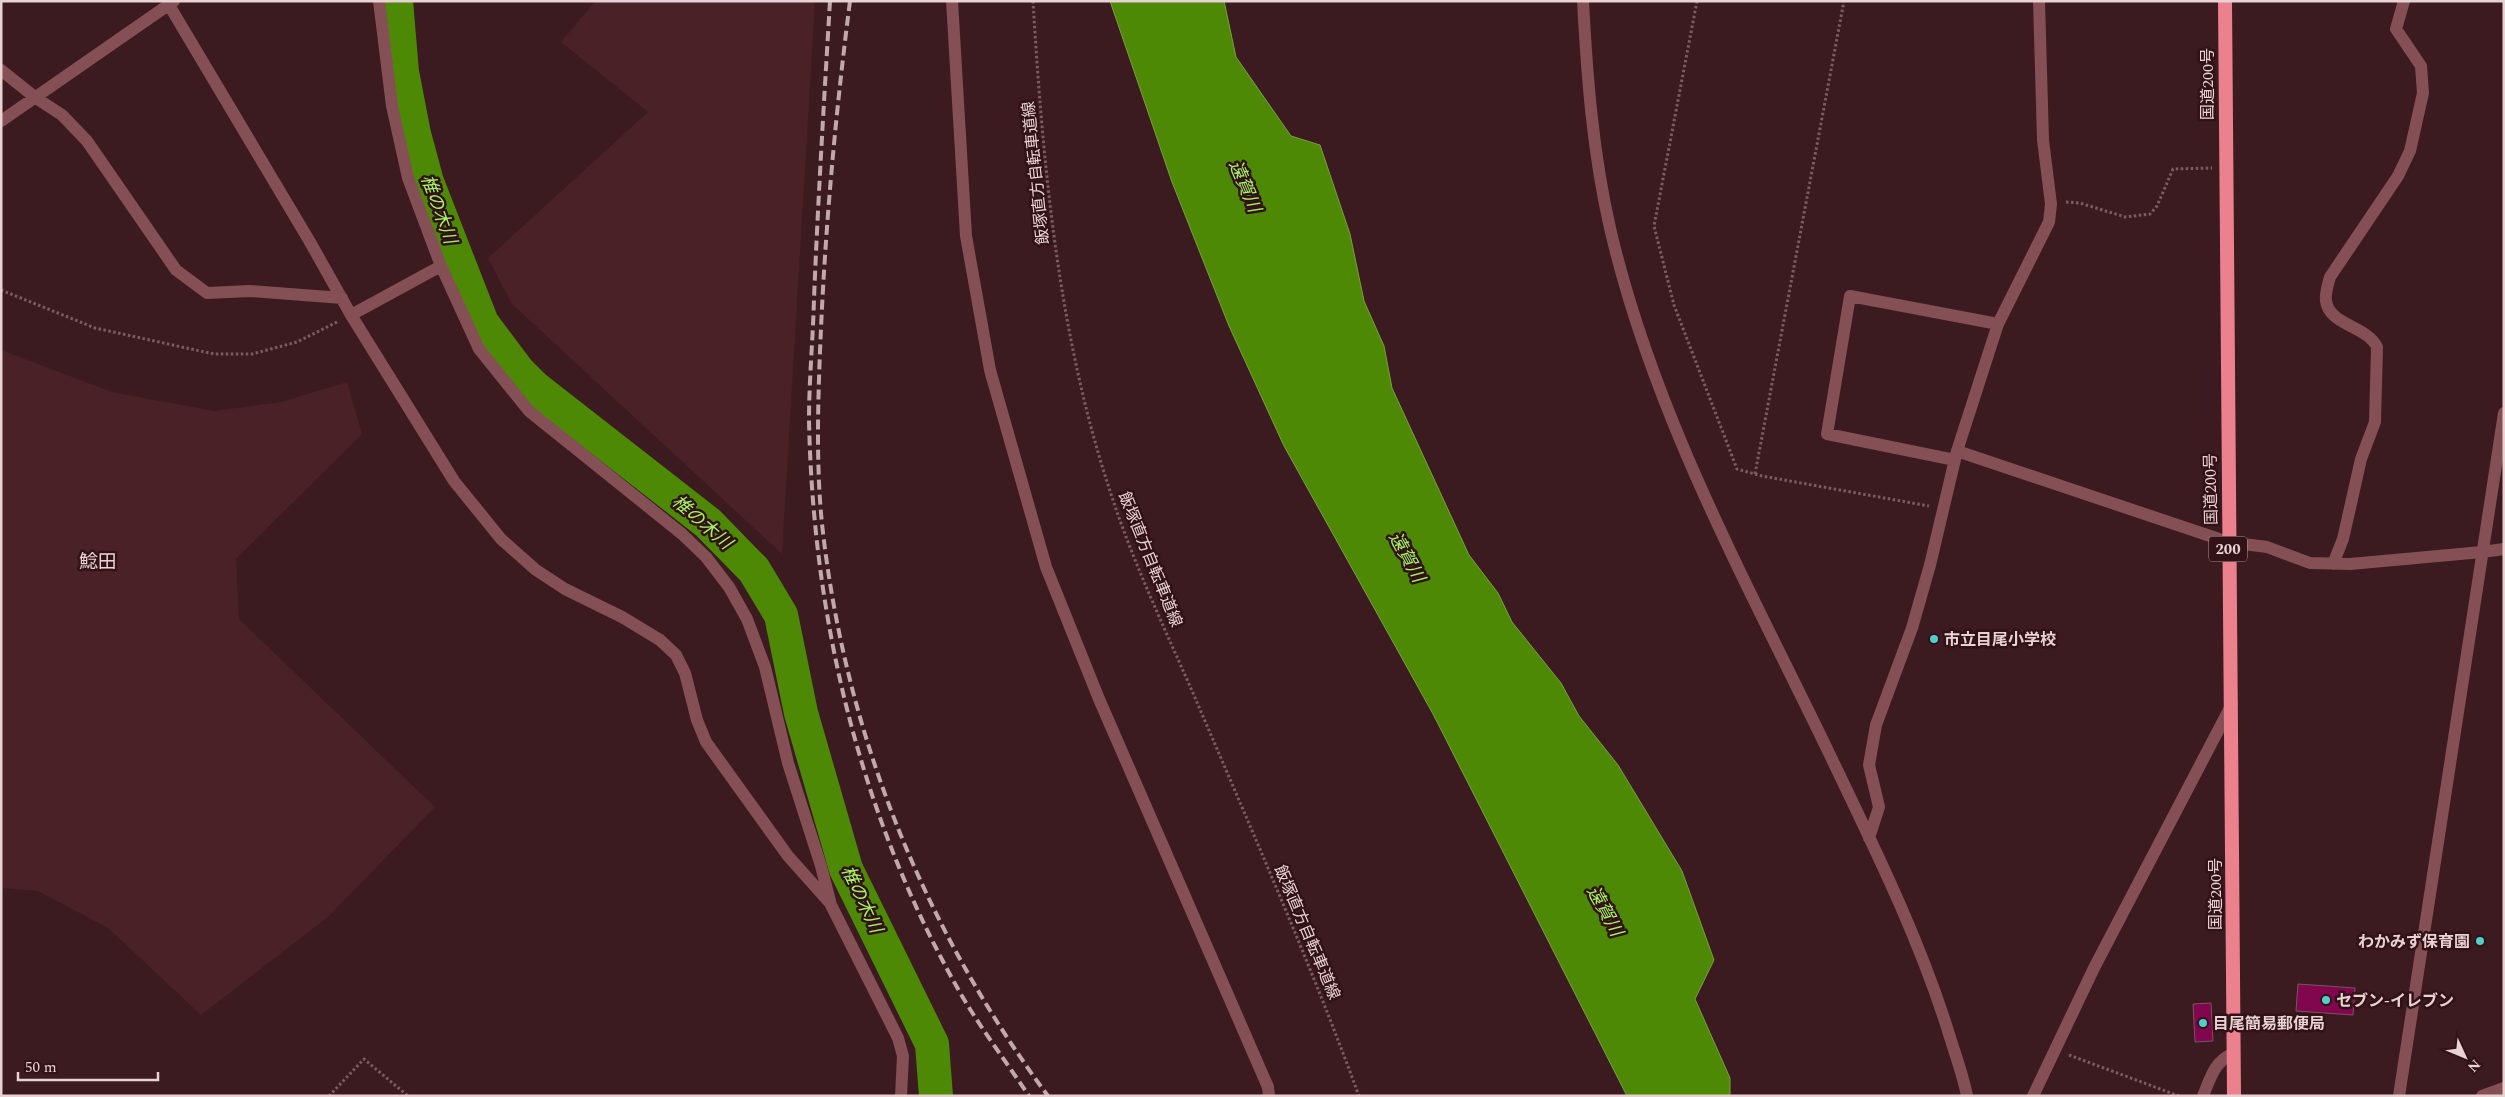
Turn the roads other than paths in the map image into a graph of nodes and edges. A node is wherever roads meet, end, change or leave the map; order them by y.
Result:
1 (379, 1) edge
2 (952, 1) edge
3 (1583, 1) edge
4 (2039, 1) edge
5 (2224, 1) edge
6 (2404, 1) edge
7 (171, 3) edge
8 (1, 70) edge
9 (36, 98) junction
10 (1, 121) edge
11 (441, 266) junction
12 (342, 298) junction
13 (351, 315) junction
14 (1998, 324) junction
15 (2504, 413) edge
16 (1956, 455) junction
17 (2228, 542) junction
18 (2504, 549) edge
19 (2482, 552) junction
20 (2333, 564) junction
21 (2232, 704) junction
22 (1869, 838) junction
23 (831, 905) junction
24 (2233, 1054) junction
25 (2504, 1088) edge
26 (901, 1096) edge
27 (1269, 1096) edge
28 (1967, 1096) edge
29 (2033, 1096) edge
30 (2203, 1096) edge
31 (2234, 1096) edge
32 (2399, 1096) edge
33 (2482, 1096) edge

1 - 11 street
2 - 27 street
3 - 22 street
4 - 14 street
5 - 17 highway, 国道200号 / 200
6 - 20 street
7 - 9 street
7 - 12 street
8 - 9 street
9 - 10 street
9 - 12 street
11 - 13 street
11 - 23 street
12 - 13 street
13 - 23 street
14 - 16 street
14 - 16 street
15 - 19 street
16 - 17 street
16 - 22 street
17 - 20 street
17 - 21 highway, 国道200号 / 200
18 - 19 street
19 - 20 street
19 - 32 street
21 - 24 highway, 国道200号 / 200
21 - 29 street
22 - 28 street
23 - 26 street
24 - 30 street
24 - 31 highway, 国道200号 / 200
25 - 33 street

